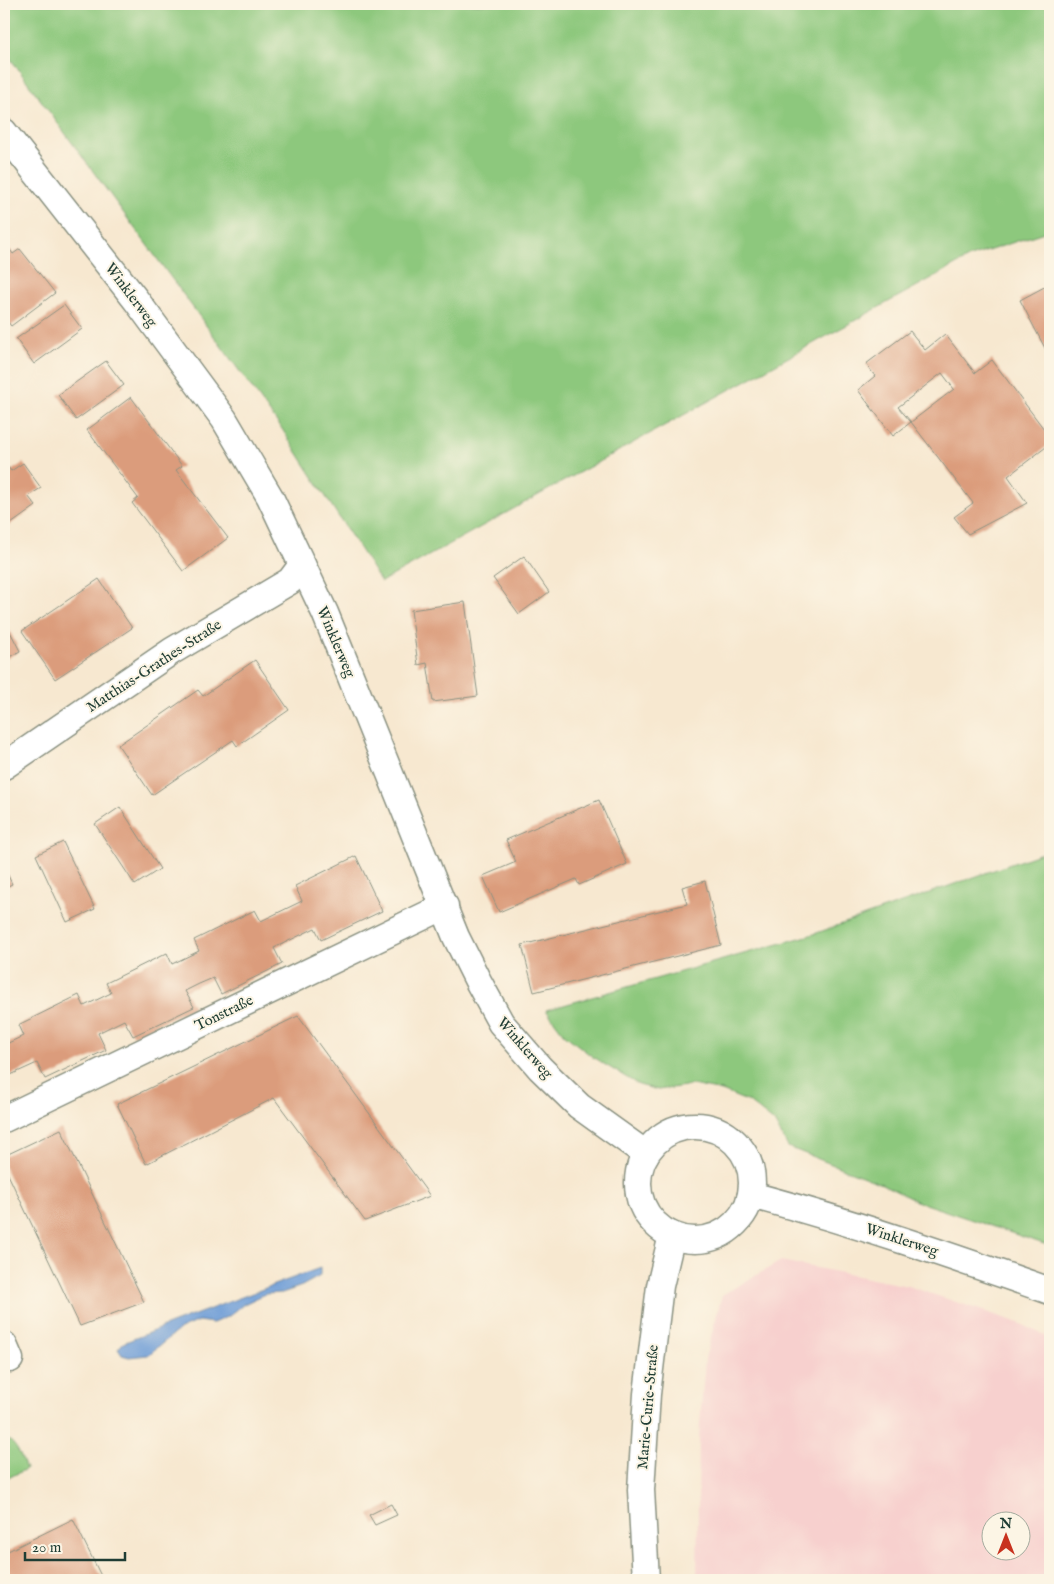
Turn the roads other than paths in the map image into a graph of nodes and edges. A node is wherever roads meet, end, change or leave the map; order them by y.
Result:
1 (4, 132) edge
2 (302, 565) junction
3 (4, 766) edge
4 (445, 906) junction
5 (4, 1119) edge
6 (646, 1154) junction
7 (751, 1195) junction
8 (672, 1235) junction
9 (1050, 1291) edge
10 (646, 1580) edge

1 - 2 street, Winklerweg
2 - 3 street, Matthias-Grathes-Straße
2 - 4 street, Winklerweg
4 - 5 street, Tonstraße
4 - 6 street, Winklerweg
6 - 7 street
6 - 8 street
7 - 8 street
7 - 9 street, Winklerweg
8 - 10 street, Marie-Curie-Straße

